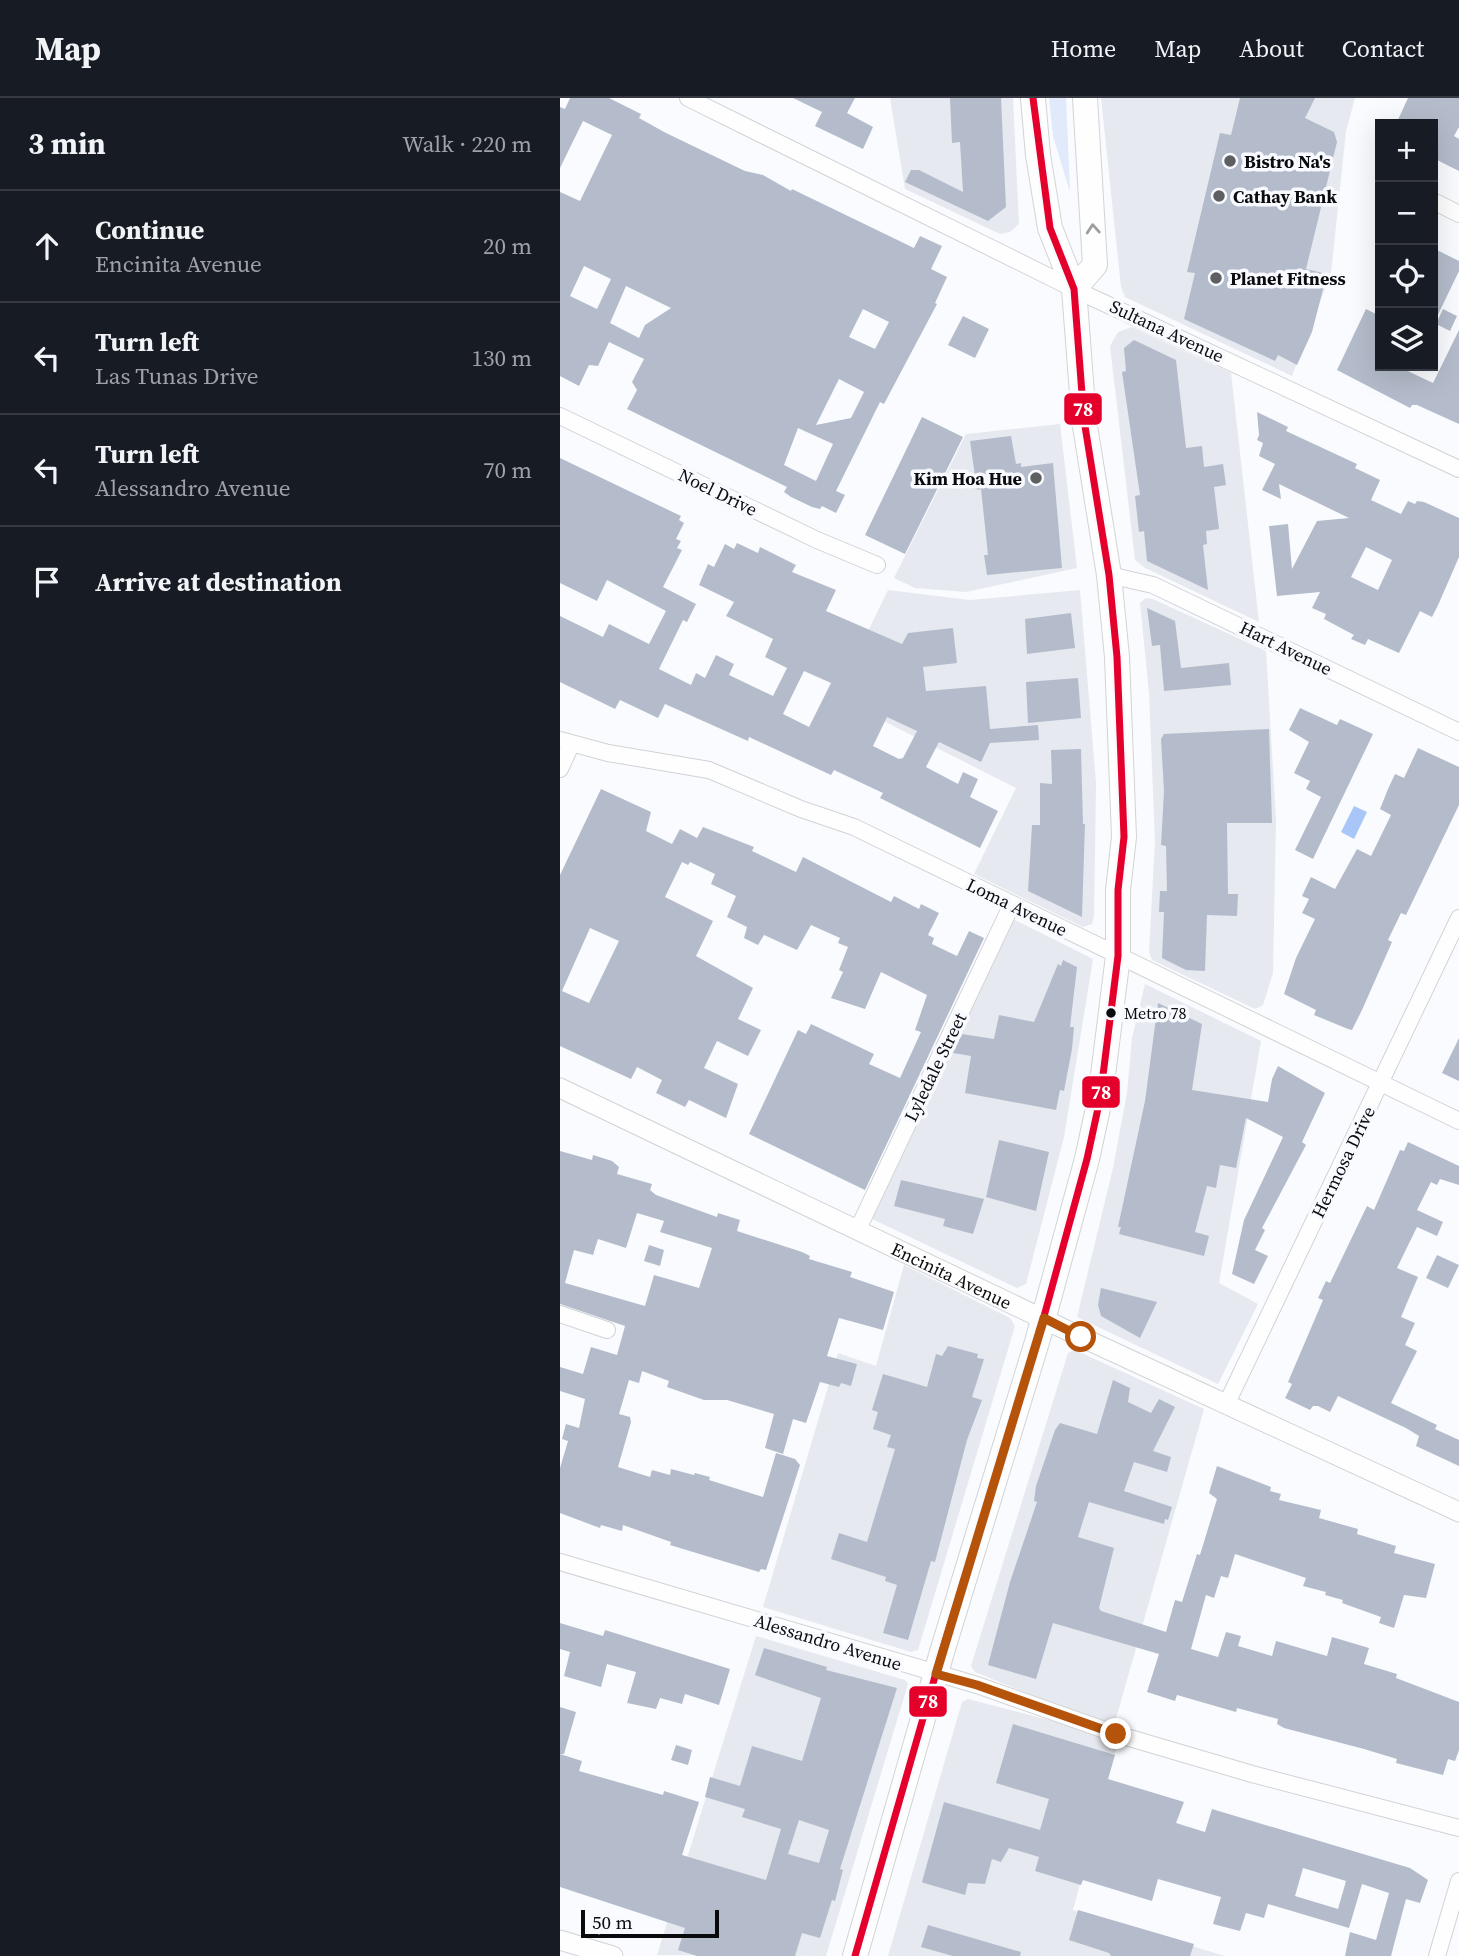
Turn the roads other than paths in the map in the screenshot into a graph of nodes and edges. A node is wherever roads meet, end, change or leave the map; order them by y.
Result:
1 (688, 98) edge
2 (1033, 98) edge
3 (1085, 98) edge
4 (1438, 204) edge
5 (1459, 214) edge
6 (1074, 289) junction
7 (560, 416) edge
8 (1459, 469) edge
9 (877, 565) dead end
10 (1109, 575) junction
11 (1459, 733) edge
12 (566, 743) edge
13 (560, 769) edge
14 (1012, 904) junction
15 (1459, 918) edge
16 (1118, 956) junction
17 (1380, 1083) junction
18 (560, 1088) edge
19 (1459, 1121) edge
20 (858, 1229) junction
21 (560, 1314) edge
22 (1044, 1318) junction
23 (607, 1330) dead end
24 (1226, 1405) junction
25 (1459, 1512) edge
26 (560, 1562) edge
27 (936, 1674) junction
28 (1459, 1828) edge
29 (1459, 1881) edge
30 (560, 1940) edge
31 (613, 1956) edge
32 (855, 1956) edge
33 (1437, 1956) edge

1 - 6 street, Sultana Avenue
2 - 6 main road
6 -> 3 main road
4 - 5 street
6 - 8 street, Sultana Avenue
6 - 10 main road
7 - 9 street, Noel Drive
10 - 11 street, Hart Avenue
10 - 16 main road
12 - 13 street
12 - 14 street, Loma Avenue
14 - 16 street, Loma Avenue
14 - 20 street, Lyledale Street
15 - 17 street, Hermosa Drive
16 - 17 street, Loma Avenue
16 - 22 main road
17 - 19 street, Loma Avenue
17 - 24 street, Hermosa Drive
18 - 20 street, Encinita Avenue
20 - 22 street, Encinita Avenue
21 - 23 street
22 - 24 street, Encinita Avenue
22 - 27 main road
24 - 25 street, Encinita Avenue
26 - 27 street, Alessandro Avenue
27 - 28 street, Alessandro Avenue
27 - 32 main road
29 - 33 street
30 - 31 street

